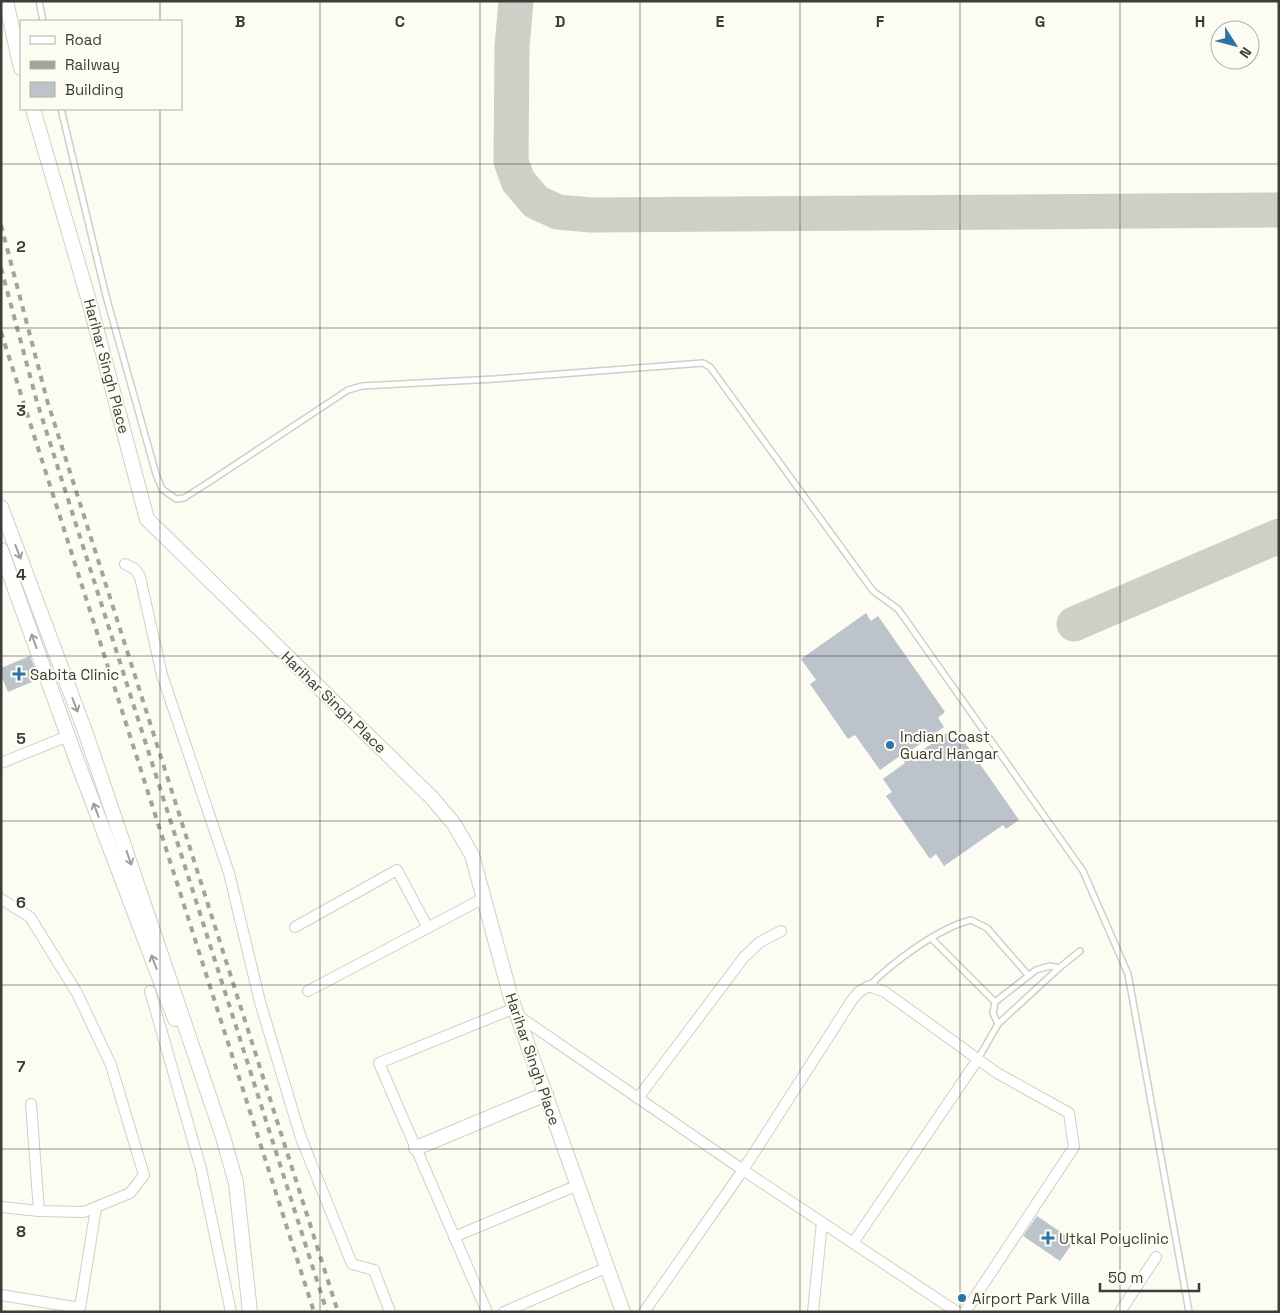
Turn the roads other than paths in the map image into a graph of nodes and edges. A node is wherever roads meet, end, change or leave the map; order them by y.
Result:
1 (6, 1) edge
2 (39, 1) edge
3 (43, 20) edge
4 (20, 64) edge
5 (32, 110) edge
6 (61, 110) edge
7 (1, 507) edge
8 (1, 550) edge
9 (125, 564) dead end
10 (68, 736) junction
11 (1, 763) edge
12 (484, 898) junction
13 (1, 899) edge
14 (295, 926) dead end
15 (428, 928) junction
16 (781, 931) dead end
17 (932, 939) junction
18 (1080, 951) dead end
19 (1059, 968) junction
20 (1028, 975) junction
21 (869, 986) junction
22 (150, 991) dead end
23 (308, 991) dead end
24 (995, 1002) junction
25 (516, 1011) junction
26 (998, 1024) junction
27 (978, 1059) junction
28 (546, 1094) junction
29 (638, 1098) junction
30 (31, 1104) dead end
31 (224, 1137) junction
32 (416, 1148) junction
33 (743, 1170) junction
34 (578, 1186) junction
35 (1, 1207) edge
36 (96, 1208) junction
37 (39, 1211) junction
38 (822, 1222) junction
39 (454, 1237) junction
40 (854, 1243) junction
41 (1156, 1257) dead end
42 (608, 1267) junction
43 (1, 1295) edge
44 (652, 1307) edge
45 (811, 1311) edge
46 (231, 1312) edge
47 (250, 1312) edge
48 (390, 1312) edge
49 (487, 1312) edge
50 (504, 1312) edge
51 (623, 1312) edge
52 (644, 1312) edge
53 (957, 1312) edge
54 (965, 1312) edge
55 (1120, 1312) edge
56 (1189, 1312) edge

1 - 4 street
2 - 3 lane
5 - 12 street, Harihar Singh Place
6 - 56 lane
7 -> 31 street
10 -> 8 street
9 - 48 street
10 - 11 street
31 -> 10 street
12 - 15 street
12 - 25 street, Harihar Singh Place
13 - 36 street
14 - 15 street
15 - 23 street
16 - 29 street
17 - 20 lane
17 - 21 lane
17 - 24 lane
18 - 19 lane
19 - 20 lane
19 - 26 lane
20 - 24 lane
21 - 27 street
21 - 33 street
22 - 46 street
24 - 26 lane
25 - 28 street, Harihar Singh Place
25 - 29 street
25 - 32 street
26 - 27 lane
27 - 40 street
27 - 54 street
28 - 32 street
28 - 34 street, Harihar Singh Place
29 - 33 street
30 - 37 street
31 - 47 street
32 - 39 street
33 - 38 street
33 - 44 street
34 - 39 street
34 - 42 street, Harihar Singh Place
35 - 37 street
36 - 37 street
36 - 43 street
38 - 40 street
38 - 45 street
39 - 49 street
40 - 53 street
41 - 55 street
42 - 50 street
42 - 51 street, Harihar Singh Place
44 - 52 street

